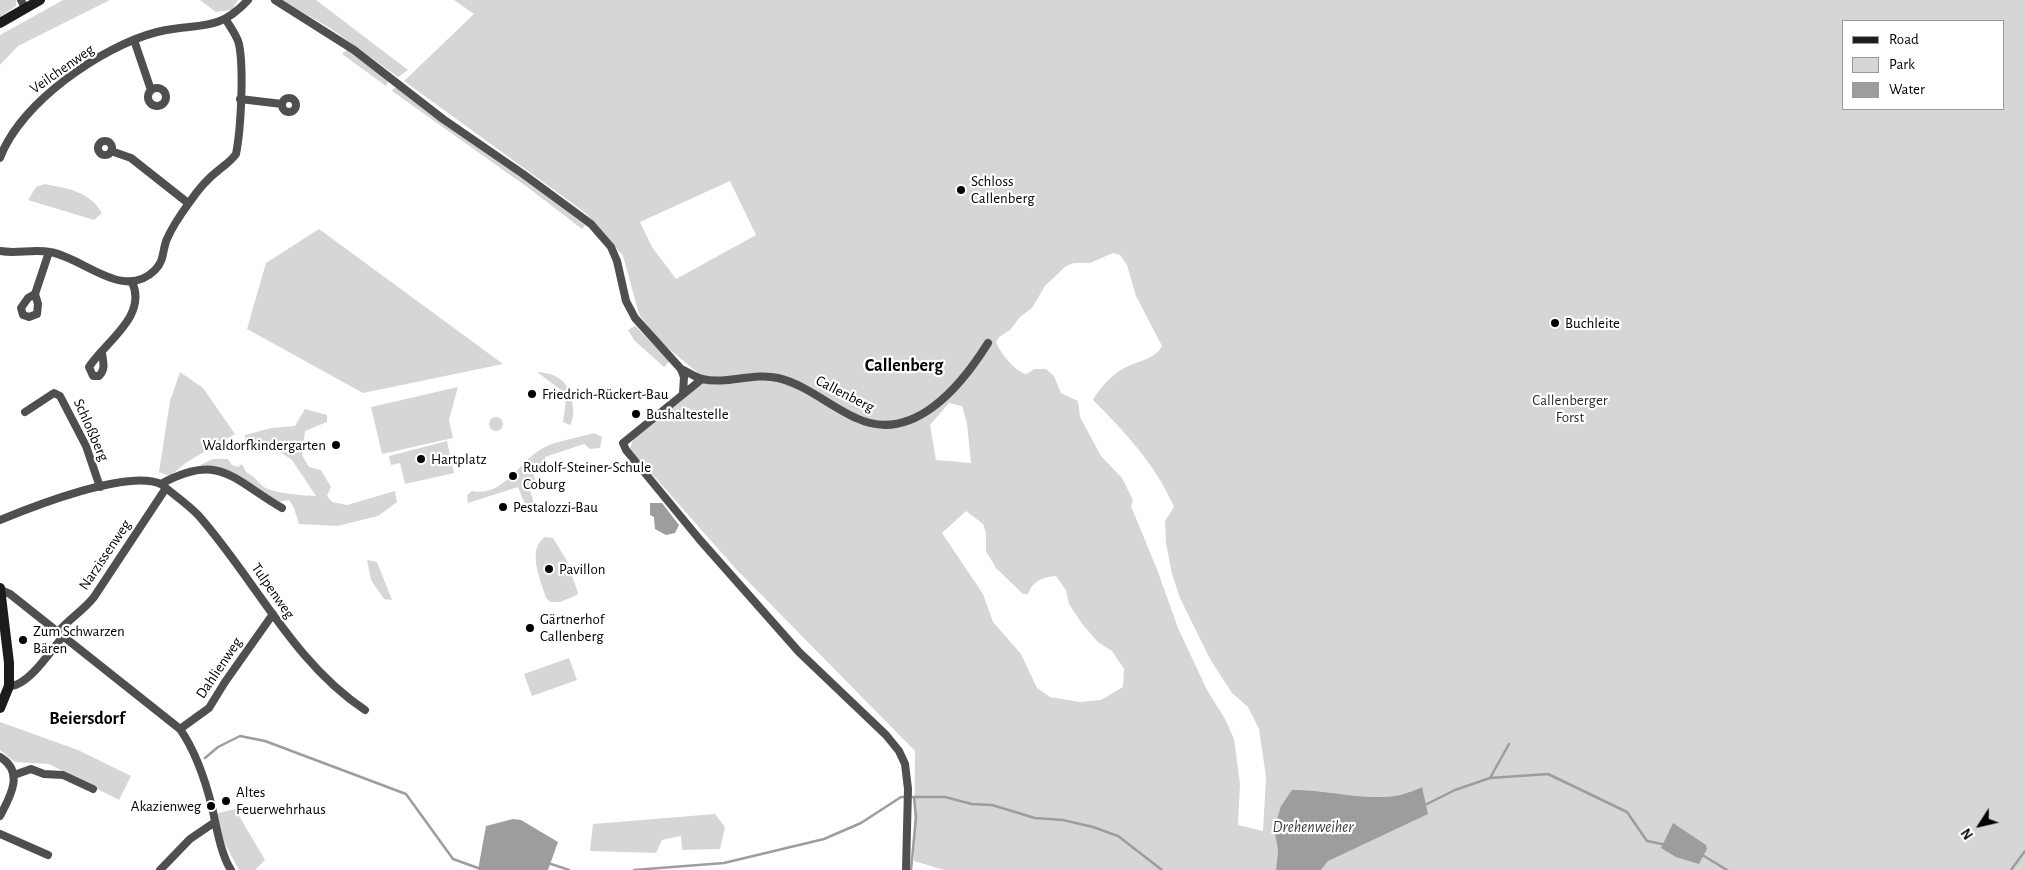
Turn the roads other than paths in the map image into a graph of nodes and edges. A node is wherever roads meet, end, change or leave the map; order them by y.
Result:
1 (40, 0) edge
2 (248, 0) edge
3 (276, 0) edge
4 (23, 4) edge
5 (226, 20) junction
6 (0, 23) edge
7 (134, 40) junction
8 (151, 90) dead end
9 (240, 99) junction
10 (282, 104) dead end
11 (111, 152) dead end
12 (0, 158) edge
13 (188, 204) junction
14 (0, 251) edge
15 (48, 252) junction
16 (132, 282) junction
17 (34, 294) dead end
18 (988, 343) dead end
19 (102, 353) dead end
20 (681, 369) junction
21 (702, 379) junction
22 (682, 393) junction
23 (25, 412) dead end
24 (164, 486) junction
25 (100, 487) junction
26 (282, 508) dead end
27 (0, 520) edge
28 (0, 589) edge
29 (273, 614) junction
30 (62, 633) junction
31 (10, 686) junction
32 (0, 708) edge
33 (366, 710) dead end
34 (180, 728) junction
35 (0, 757) edge
36 (14, 774) junction
37 (93, 789) dead end
38 (0, 816) edge
39 (215, 822) junction
40 (0, 834) edge
41 (48, 855) dead end
42 (229, 869) edge
43 (160, 870) edge
44 (906, 870) edge

1 - 4 street
2 - 5 street, Veilchenweg
3 - 20 street
4 - 6 street
5 - 7 street, Veilchenweg
5 - 9 street
7 - 8 street
7 - 12 street, Veilchenweg
9 - 10 street
9 - 13 street
11 - 13 street
13 - 16 street
14 - 15 street
15 - 16 street
15 - 17 street
16 - 19 street
18 - 21 street, Callenberg
20 - 21 street
20 - 22 street
21 - 22 street
22 - 44 street
23 - 25 street, Schloßberg
24 - 25 street
24 - 26 street
24 - 29 street, Tulpenweg
24 - 30 street, Narzissenweg
25 - 27 street
28 - 30 street
28 - 31 street
29 - 33 street, Tulpenweg
29 - 34 street, Dahlienweg
30 - 31 street, Narzissenweg
30 - 34 street
31 - 32 street
34 - 39 street
35 - 36 street
36 - 37 street
36 - 38 street
39 - 42 street
39 - 43 street
40 - 41 street

